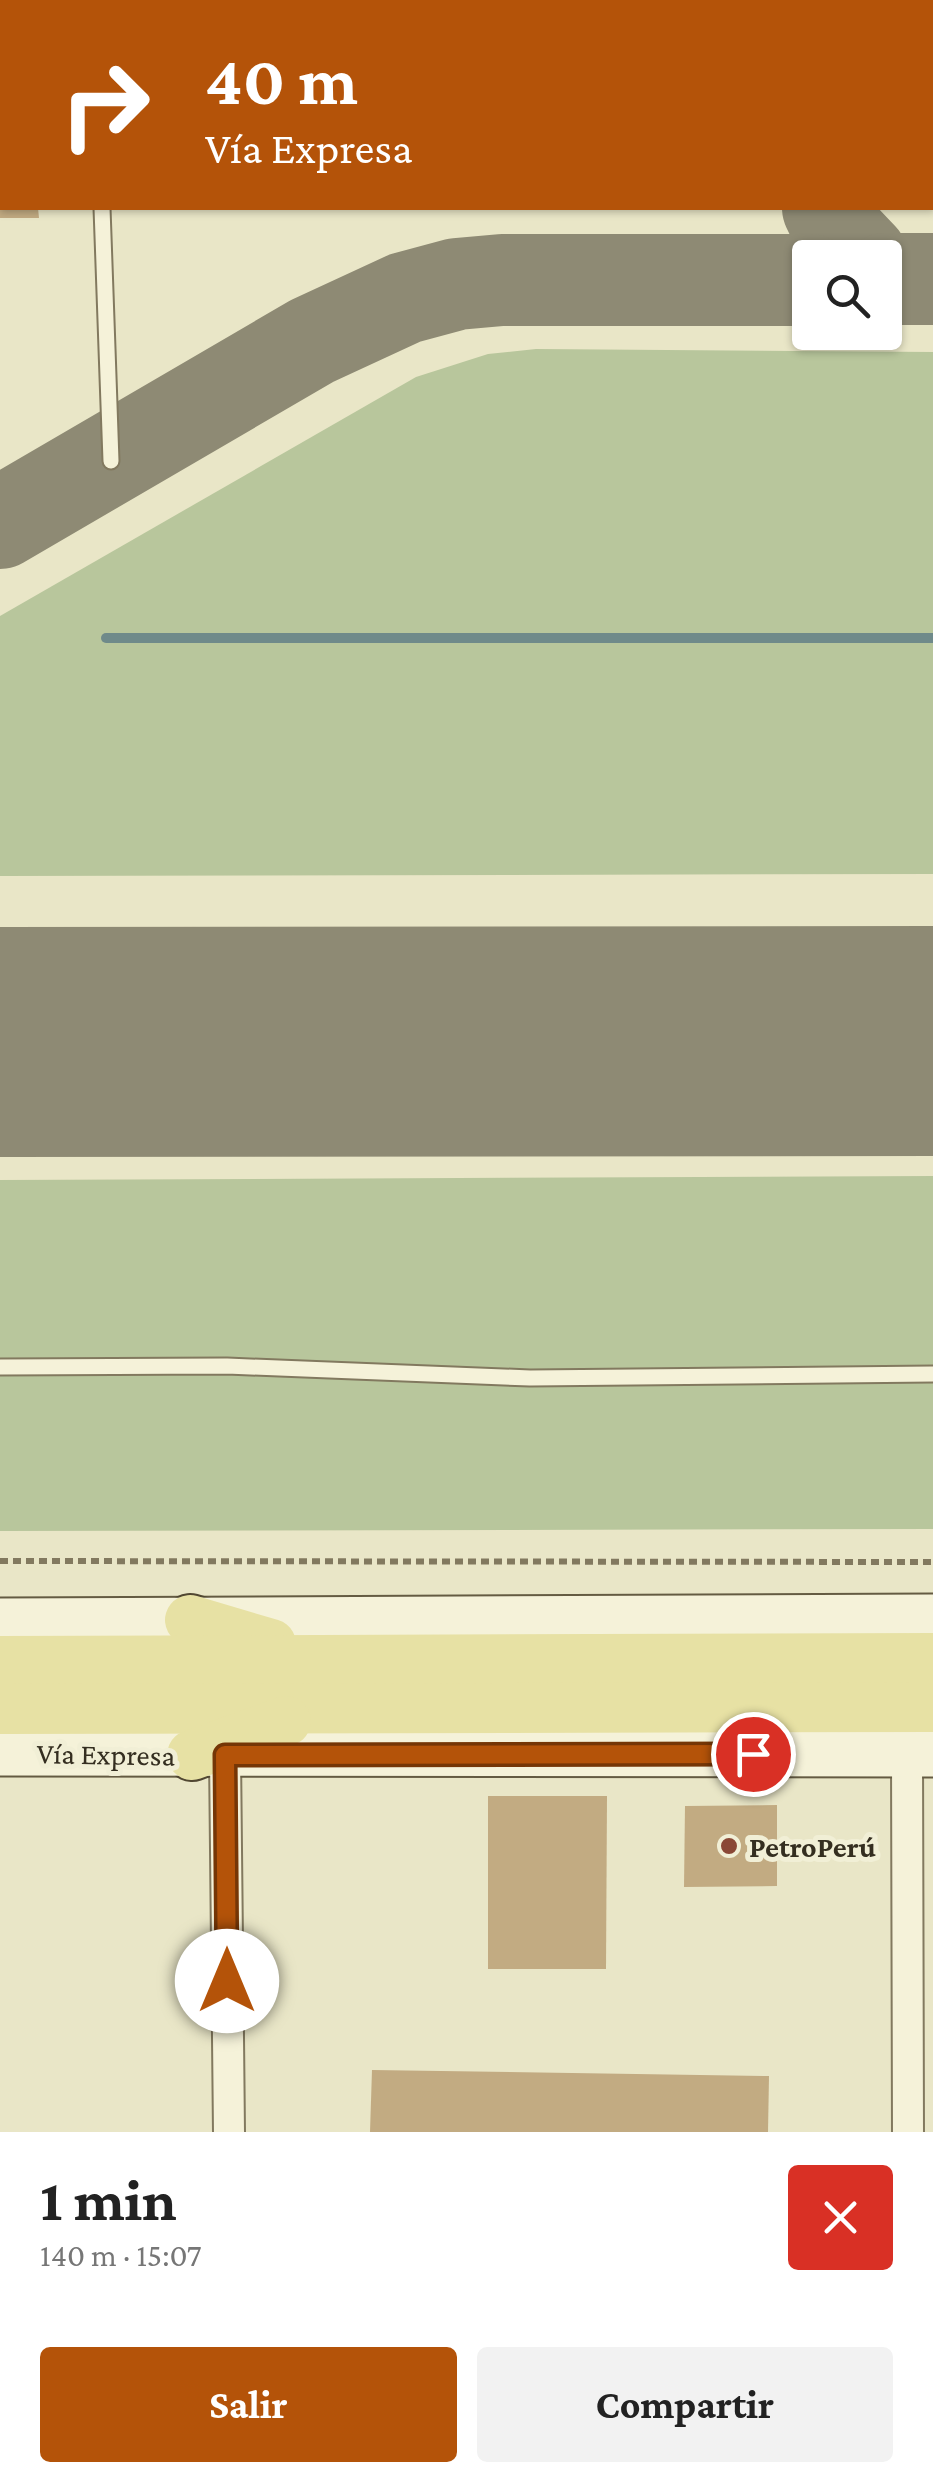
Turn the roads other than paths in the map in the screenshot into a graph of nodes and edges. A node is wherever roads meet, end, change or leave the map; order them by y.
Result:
1 (102, 210) edge
2 (110, 460) dead end
3 (0, 1367) edge
4 (933, 1374) edge
5 (933, 1617) edge
6 (190, 1620) junction
7 (0, 1621) edge
8 (933, 1658) edge
9 (0, 1660) edge
10 (323, 1684) junction
11 (933, 1707) edge
12 (0, 1709) edge
13 (0, 1753) edge
14 (920, 1754) edge
15 (208, 1755) junction
16 (228, 2132) edge
17 (908, 2132) edge

1 - 2 lane
3 - 4 lane
5 - 6 main road
6 - 7 main road
6 - 10 main road
8 - 10 main road, Vía Expresa
9 - 10 main road, Vía Expresa
10 - 11 main road, Vía Expresa
10 - 12 main road, Vía Expresa
10 - 15 main road
13 - 15 main road, Vía Expresa
14 - 15 main road, Vía Expresa
14 - 17 street
15 - 16 street

